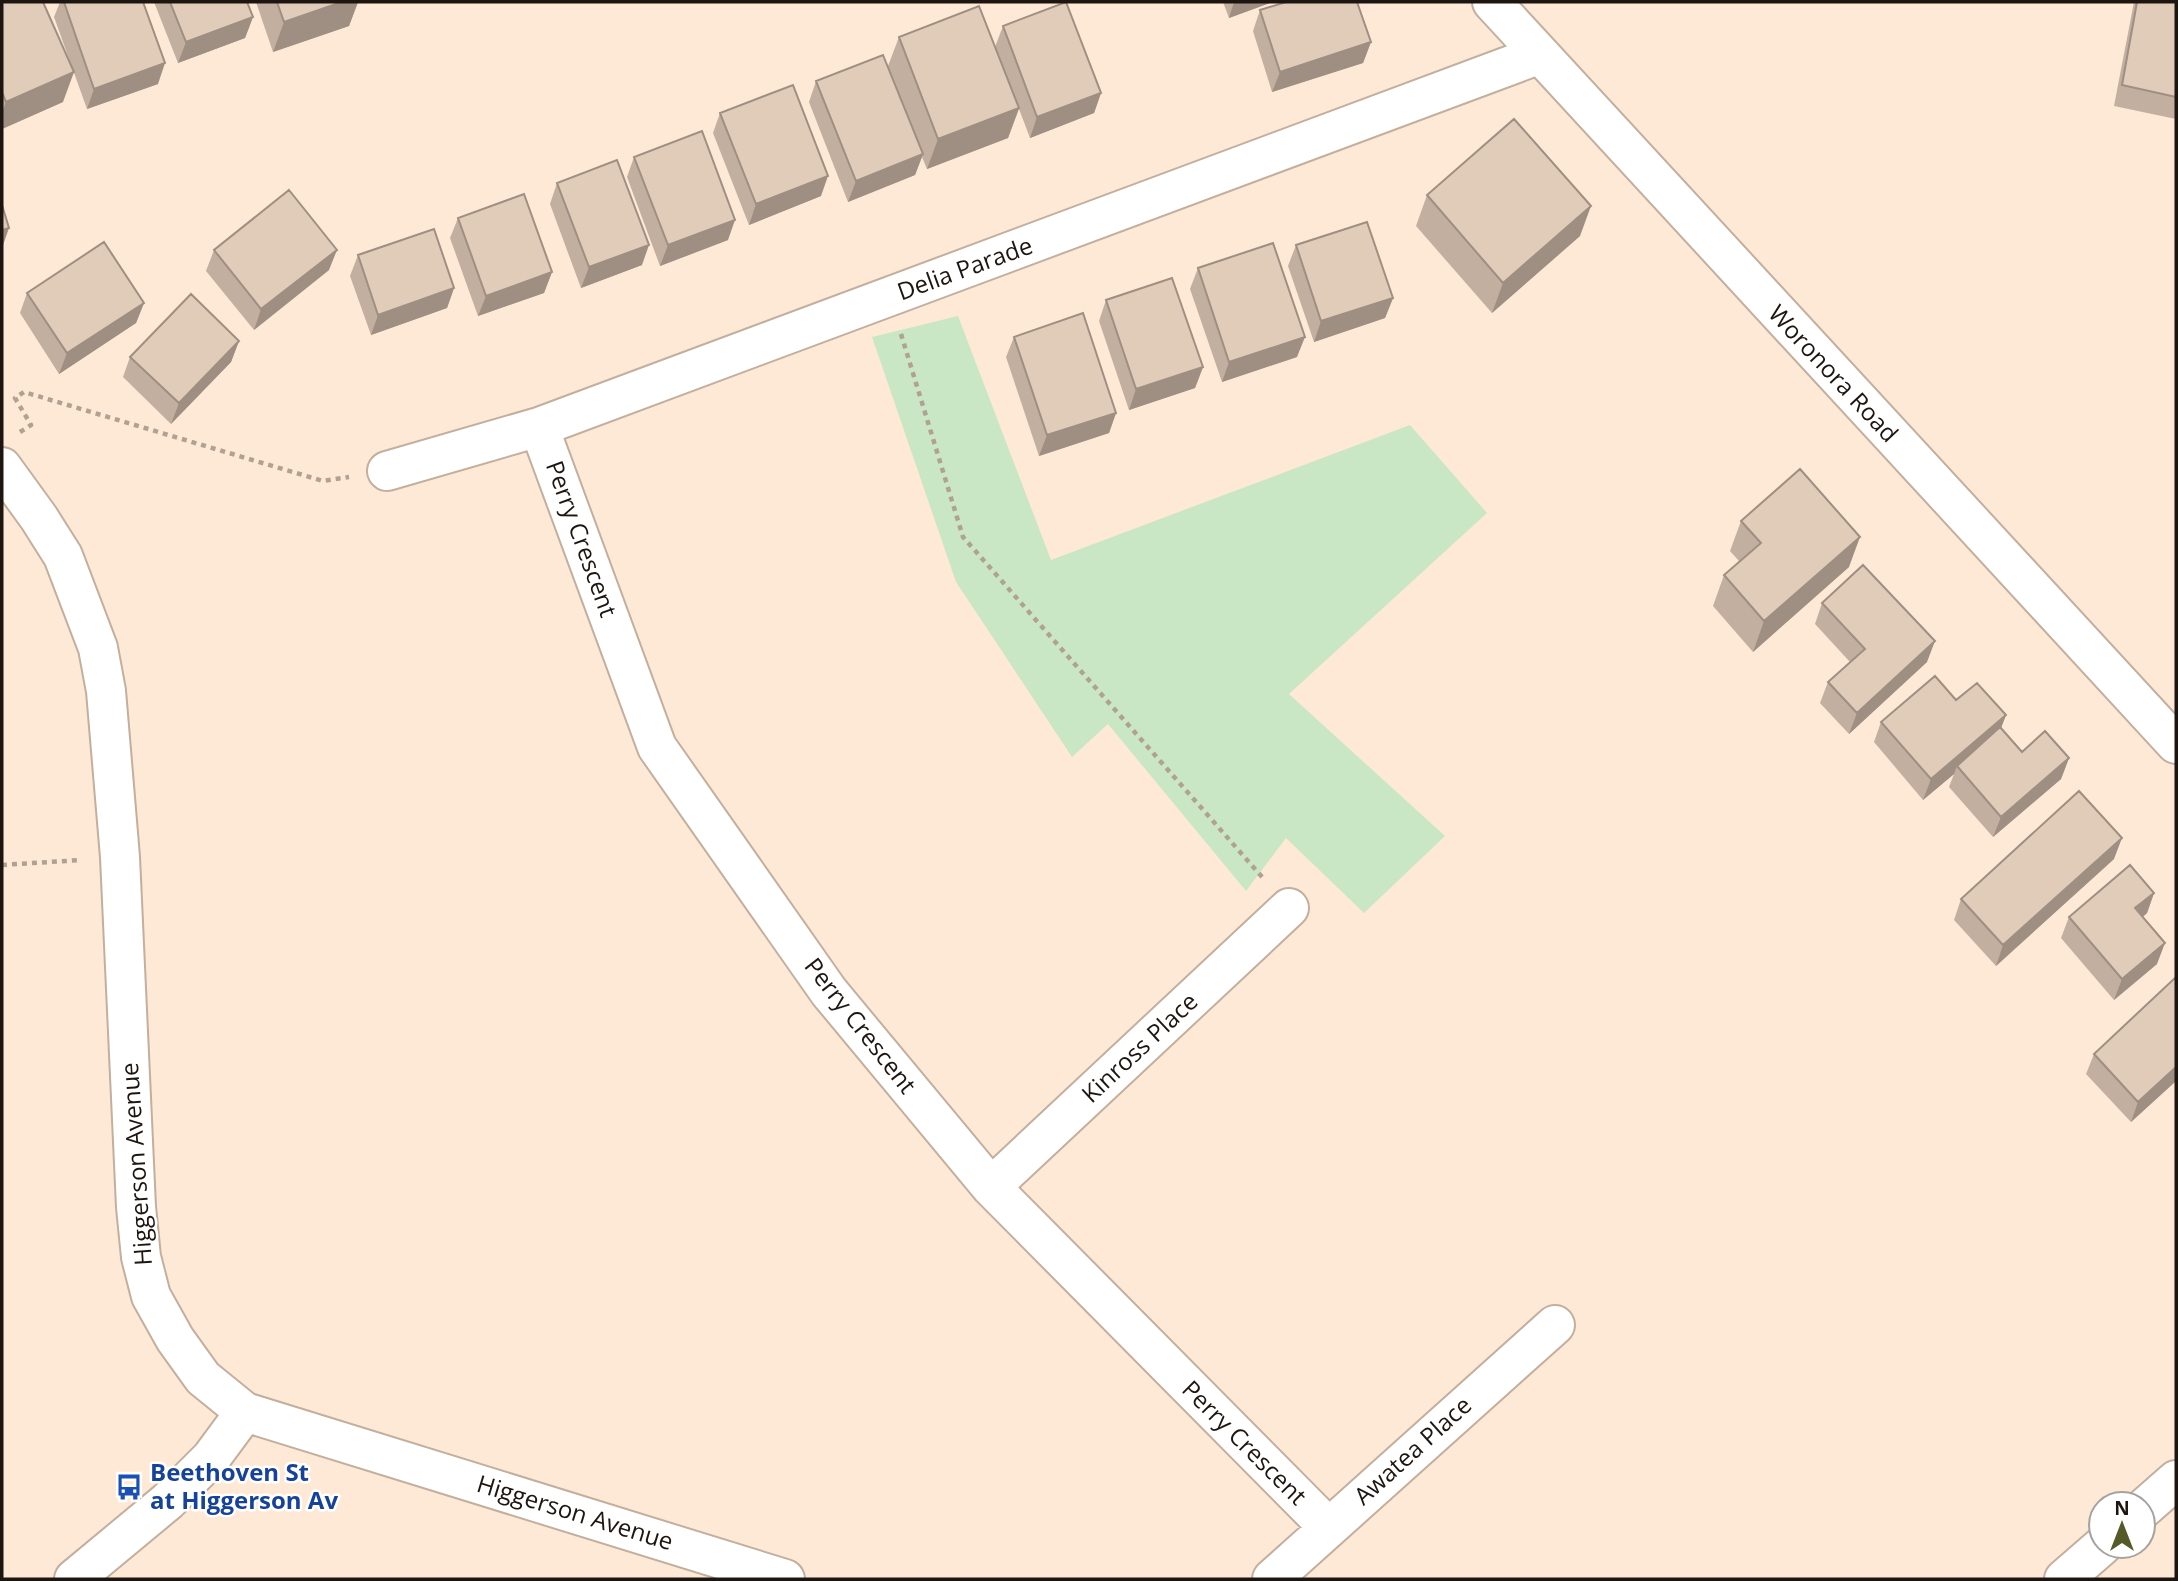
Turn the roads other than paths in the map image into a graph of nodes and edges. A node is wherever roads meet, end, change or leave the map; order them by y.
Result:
1 (1492, 2) edge
2 (1538, 55) junction
3 (540, 427) junction
4 (7, 453) edge
5 (387, 471) road end
6 (2176, 744) edge
7 (1289, 908) road end
8 (991, 1187) junction
9 (1555, 1325) dead end
10 (245, 1412) junction
11 (2176, 1480) edge
12 (2157, 1497) edge
13 (1328, 1527) junction
14 (2087, 1559) edge
15 (74, 1579) edge
16 (785, 1579) edge
17 (1272, 1579) edge
18 (2064, 1579) edge

1 - 2 street, Woronora Road
2 - 3 street, Delia Parade
2 - 6 street, Woronora Road
3 - 5 street, Delia Parade
3 - 8 street, Perry Crescent
4 - 10 street, Higgerson Avenue
7 - 8 street, Kinross Place
8 - 13 street, Perry Crescent
9 - 13 street, Awatea Place
10 - 15 street
10 - 16 street, Higgerson Avenue
11 - 12 street
13 - 17 street, Awatea Place
14 - 18 street

